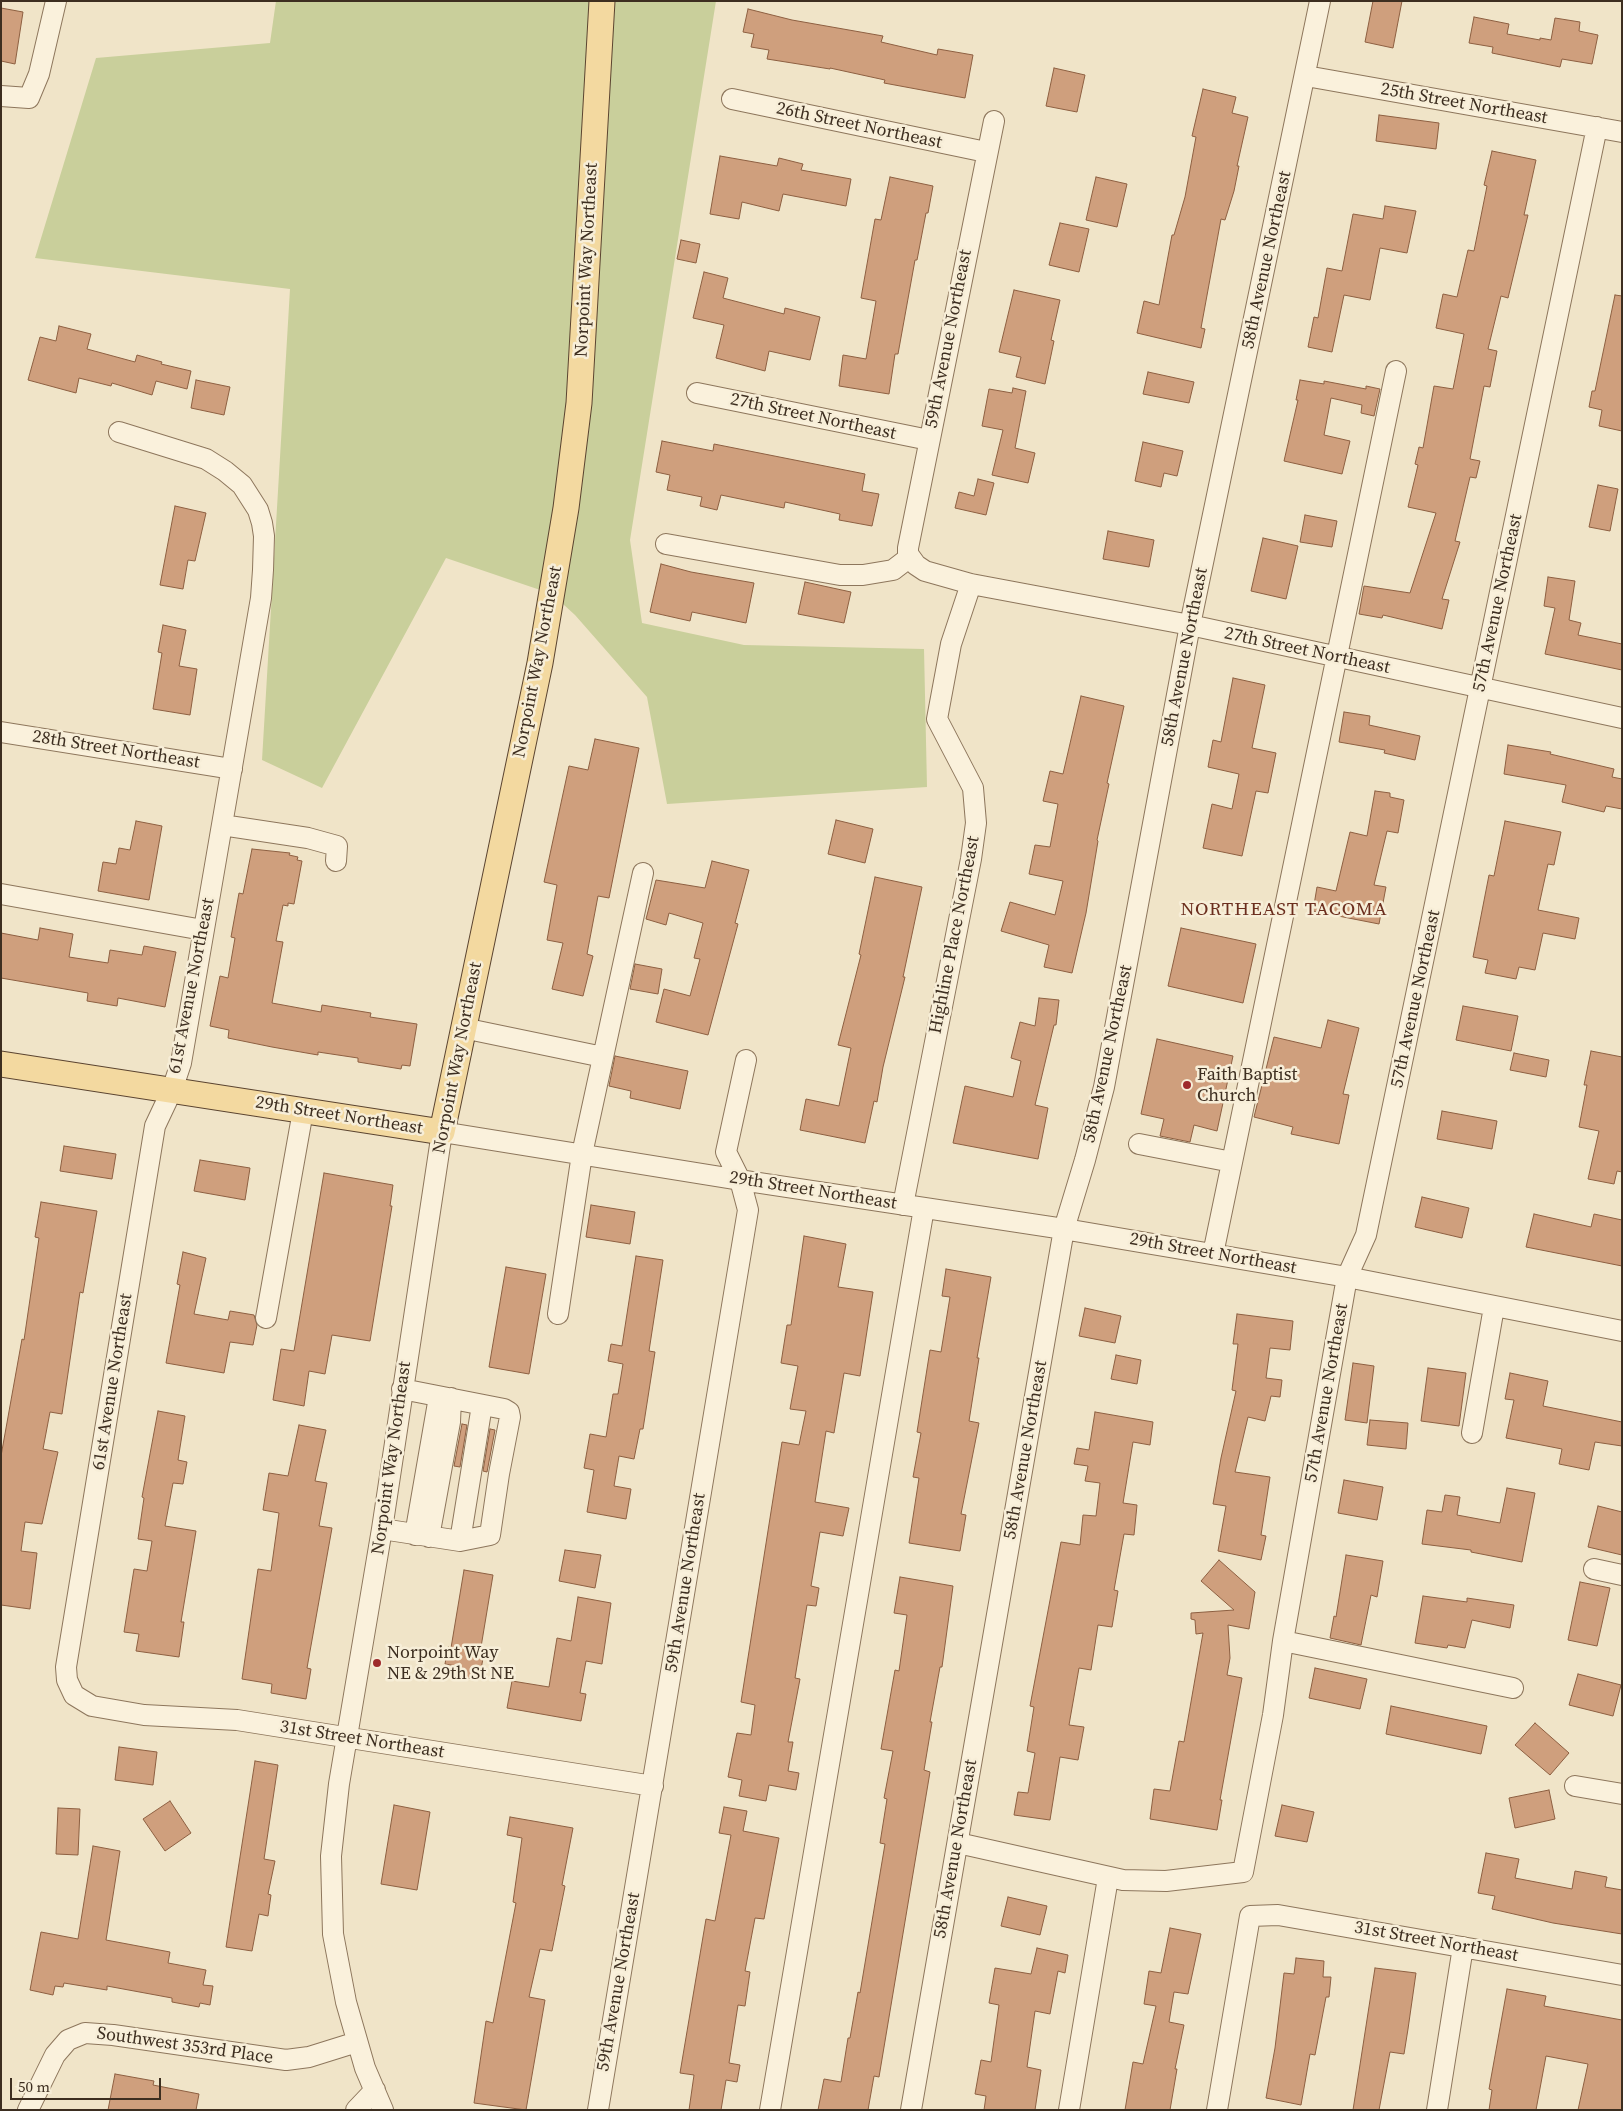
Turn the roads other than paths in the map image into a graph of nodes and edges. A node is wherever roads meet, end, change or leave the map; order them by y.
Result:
1 (56, 1) edge
2 (602, 1) edge
3 (1320, 1) edge
4 (1306, 76) junction
5 (1, 96) edge
6 (732, 99) dead end
7 (994, 121) dead end
8 (1597, 126) junction
9 (1622, 132) edge
10 (986, 152) junction
11 (1396, 371) dead end
12 (697, 393) dead end
13 (119, 432) dead end
14 (929, 440) junction
15 (666, 544) dead end
16 (910, 557) junction
17 (971, 584) junction
18 (1190, 625) junction
19 (1335, 658) junction
20 (1481, 688) junction
21 (1622, 718) edge
22 (1, 732) edge
23 (232, 769) junction
24 (222, 825) junction
25 (336, 862) dead end
26 (643, 873) dead end
27 (1, 894) edge
28 (203, 930) junction
29 (463, 1028) junction
30 (603, 1057) junction
31 (746, 1060) dead end
32 (1, 1064) edge
33 (172, 1090) junction
34 (303, 1111) junction
35 (442, 1132) junction
36 (1139, 1144) dead end
37 (582, 1154) junction
38 (1232, 1162) junction
39 (740, 1180) junction
40 (903, 1205) junction
41 (924, 1208) junction
42 (1064, 1229) junction
43 (1213, 1254) junction
44 (1347, 1277) junction
45 (1494, 1307) junction
46 (558, 1314) dead end
47 (266, 1318) dead end
48 (1622, 1331) edge
49 (402, 1389) junction
50 (446, 1398) junction
51 (482, 1404) junction
52 (1472, 1433) dead end
53 (382, 1530) junction
54 (422, 1536) junction
55 (460, 1541) junction
56 (1594, 1569) dead end
57 (1622, 1574) edge
58 (1283, 1641) junction
59 (1513, 1688) dead end
60 (74, 1695) joint
61 (347, 1738) junction
62 (652, 1786) junction
63 (1574, 1786) dead end
64 (1622, 1794) edge
65 (958, 1843) junction
66 (1108, 1878) junction
67 (1463, 1947) junction
68 (1622, 1975) edge
69 (357, 2042) junction
70 (375, 2090) junction
71 (28, 2110) edge
72 (356, 2110) edge
73 (383, 2110) edge
74 (598, 2110) edge
75 (770, 2110) edge
76 (911, 2110) edge
77 (1069, 2110) edge
78 (1217, 2110) edge
79 (1437, 2110) edge

1 - 5 street
2 - 29 main road, Norpoint Way Northeast
3 - 4 street, 58th Avenue Northeast
4 - 8 street, 25th Street Northeast
4 - 18 street, 58th Avenue Northeast
6 - 10 street, 26th Street Northeast
7 - 10 street, 59th Avenue Northeast
8 - 9 street, 25th Street Northeast
8 - 20 street, 57th Avenue Northeast
10 - 14 street, 59th Avenue Northeast
11 - 19 street
12 - 14 street, 27th Street Northeast
13 - 23 street, 61st Avenue Northeast
14 - 16 street, 59th Avenue Northeast
15 - 16 street
16 - 17 street, 27th Street Northeast
17 - 18 street, 27th Street Northeast
17 - 40 street, Highline Place Northeast
18 - 19 street, 27th Street Northeast
18 - 42 street, 58th Avenue Northeast
19 - 20 street, 27th Street Northeast
19 - 38 street
20 - 21 street, 27th Street Northeast
20 - 44 street, 57th Avenue Northeast
22 - 23 street, 28th Street Northeast
23 - 24 street, 61st Avenue Northeast
24 - 25 street
24 - 28 street, 61st Avenue Northeast
26 - 30 street
27 - 28 street
28 - 33 street, 61st Avenue Northeast
29 - 30 street
29 - 35 main road, Norpoint Way Northeast
30 - 37 street
31 - 39 street, 59th Avenue Northeast
32 - 33 main road, 29th Street Northeast
33 - 34 main road, 29th Street Northeast
33 - 60 street, 61st Avenue Northeast
34 - 35 main road, 29th Street Northeast
34 - 47 street
35 - 37 street, 29th Street Northeast
35 - 49 street, Norpoint Way Northeast
36 - 38 street
37 - 39 street, 29th Street Northeast
37 - 46 street
38 - 43 street
39 - 40 street, 29th Street Northeast
39 - 62 street, 59th Avenue Northeast
40 - 41 street, 29th Street Northeast
41 - 42 street, 29th Street Northeast
41 - 75 street
42 - 43 street, 29th Street Northeast
42 - 65 street, 58th Avenue Northeast
43 - 44 street, 29th Street Northeast
44 - 45 street, 29th Street Northeast
44 - 58 street, 57th Avenue Northeast
45 - 48 street, 29th Street Northeast
45 - 52 street
49 - 50 street
49 - 53 street, Norpoint Way Northeast
50 - 51 street
50 - 54 street
51 - 55 street
51 - 55 street
53 - 54 street
53 - 61 street, Norpoint Way Northeast
54 - 55 street
56 - 57 street
58 - 59 street
58 - 66 street, 57th Avenue Northeast
60 - 61 street, 31st Street Northeast
61 - 62 street, 31st Street Northeast
61 - 69 street, Norpoint Way Northeast
62 - 74 street, 59th Avenue Northeast
63 - 64 street
65 - 66 street
65 - 76 street, 58th Avenue Northeast
66 - 77 street
67 - 68 street, 31st Street Northeast
67 - 78 street, 31st Street Northeast
67 - 79 street
69 - 70 street, Norpoint Way Northeast
69 - 71 street, Southwest 353rd Place
70 - 72 street
70 - 73 street, Norpoint Way Northeast

